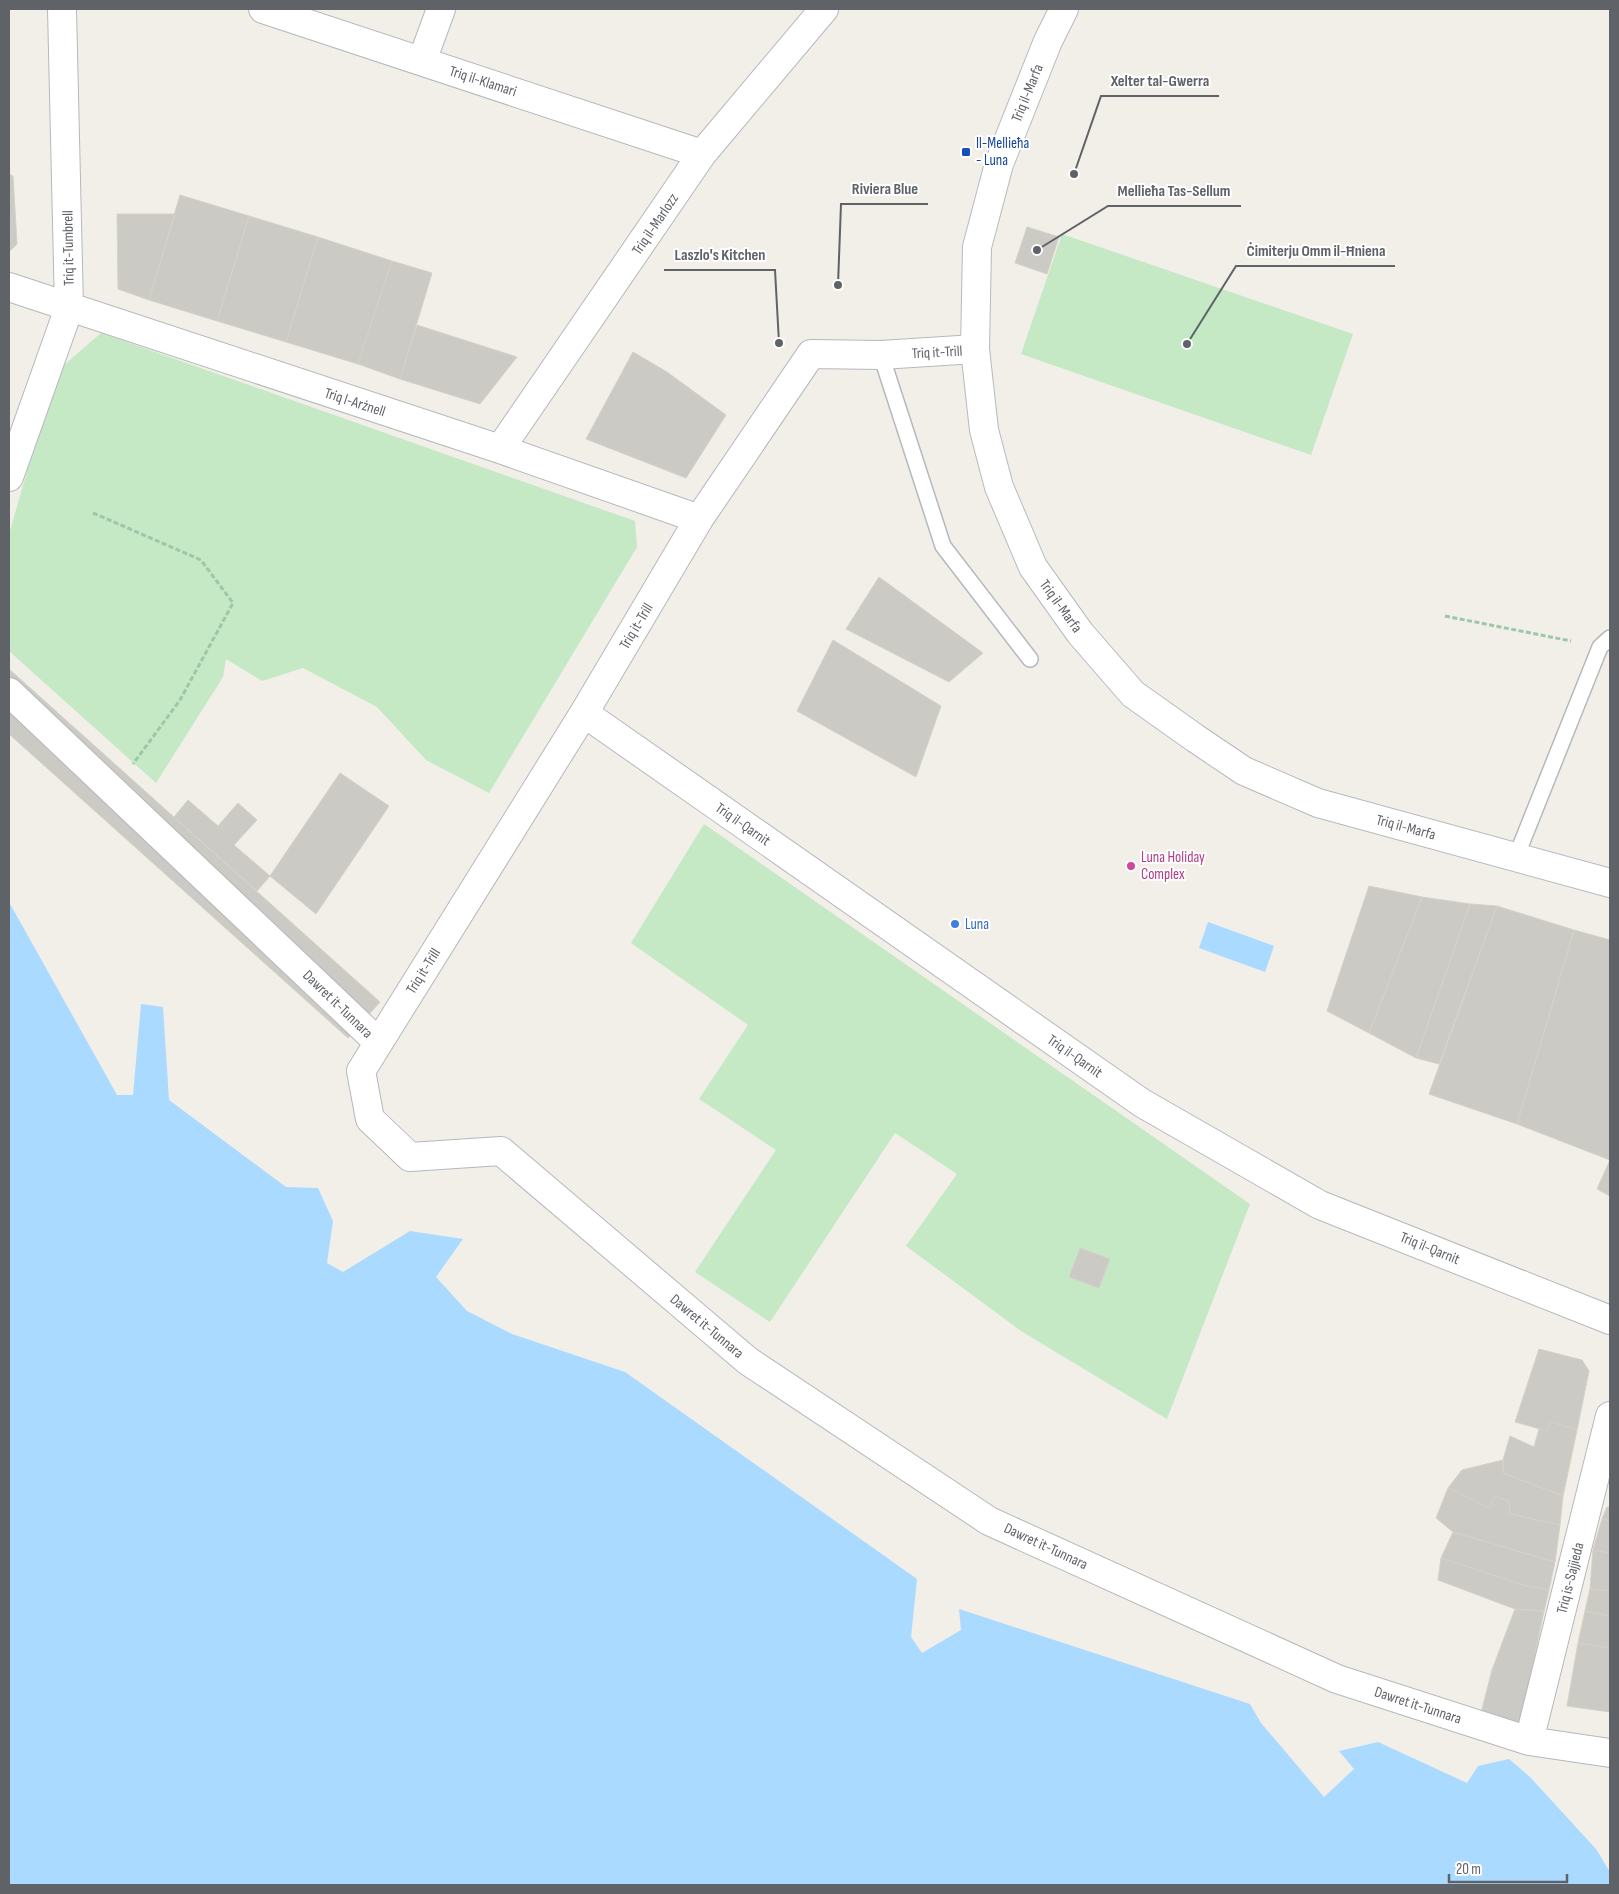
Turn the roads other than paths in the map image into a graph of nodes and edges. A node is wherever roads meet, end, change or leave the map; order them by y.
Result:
1 (62, 9) edge
2 (263, 9) edge
3 (441, 9) edge
4 (824, 9) edge
5 (1064, 9) edge
6 (422, 61) junction
7 (702, 154) junction
8 (9, 287) edge
9 (69, 308) junction
10 (975, 349) junction
11 (881, 355) junction
12 (500, 449) junction
13 (9, 477) edge
14 (699, 519) junction
15 (1605, 642) edge
16 (1030, 659) dead end
17 (9, 692) edge
18 (584, 713) junction
19 (1516, 857) junction
20 (1610, 883) edge
21 (378, 1042) junction
22 (1610, 1320) edge
23 (1610, 1416) edge
24 (1529, 1741) junction
25 (1610, 1753) edge

1 - 9 street, Triq it-Tumbrell
2 - 6 street, Triq il-Klamari
3 - 6 street
4 - 7 street, Triq il-Marlozz
5 - 10 street, Triq il-Marfa
6 - 7 street, Triq il-Klamari
7 - 12 street, Triq il-Marlozz
8 - 9 street, Triq l-Arżnell
9 - 12 street, Triq l-Arżnell
9 - 13 street, Triq it-Tumbrell
10 - 11 street, Triq it-Trill
10 - 19 street, Triq il-Marfa
11 - 14 street, Triq it-Trill
11 - 16 lane
12 - 14 street, Triq l-Arżnell
14 - 18 street, Triq it-Trill
15 - 19 lane
17 - 21 street, Dawret it-Tunnara
18 - 21 street, Triq it-Trill
18 - 22 street, Triq il-Qarnit
19 - 20 street, Triq il-Marfa
21 - 24 street, Dawret it-Tunnara
23 - 24 street, Triq is-Sajjieda
24 - 25 street, Dawret it-Tunnara

